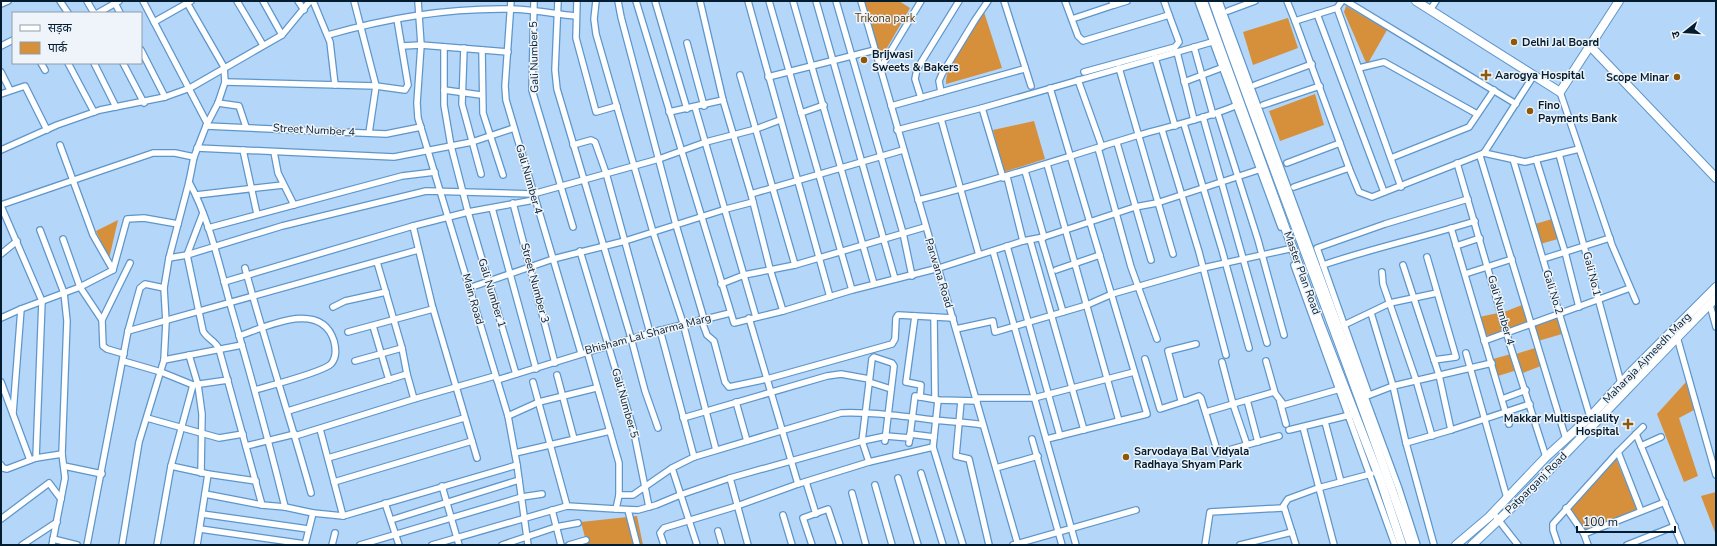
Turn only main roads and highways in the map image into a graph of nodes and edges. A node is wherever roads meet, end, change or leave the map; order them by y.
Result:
1 (1202, 1) edge
2 (1213, 1) edge
3 (1416, 1) edge
4 (1620, 1) edge
5 (1591, 47) junction
6 (1716, 178) edge
7 (1716, 287) edge
8 (1716, 298) edge
9 (1402, 545) edge
10 (1411, 545) edge
11 (1456, 545) edge
12 (1472, 545) edge

1 - 9 main road, Master Plan Road
2 - 10 main road, Master Plan Road
3 - 5 main road
4 - 5 main road
5 - 6 main road
7 - 11 main road, Maharaja Ajmeedh Marg
8 - 12 main road, Patparganj Road

